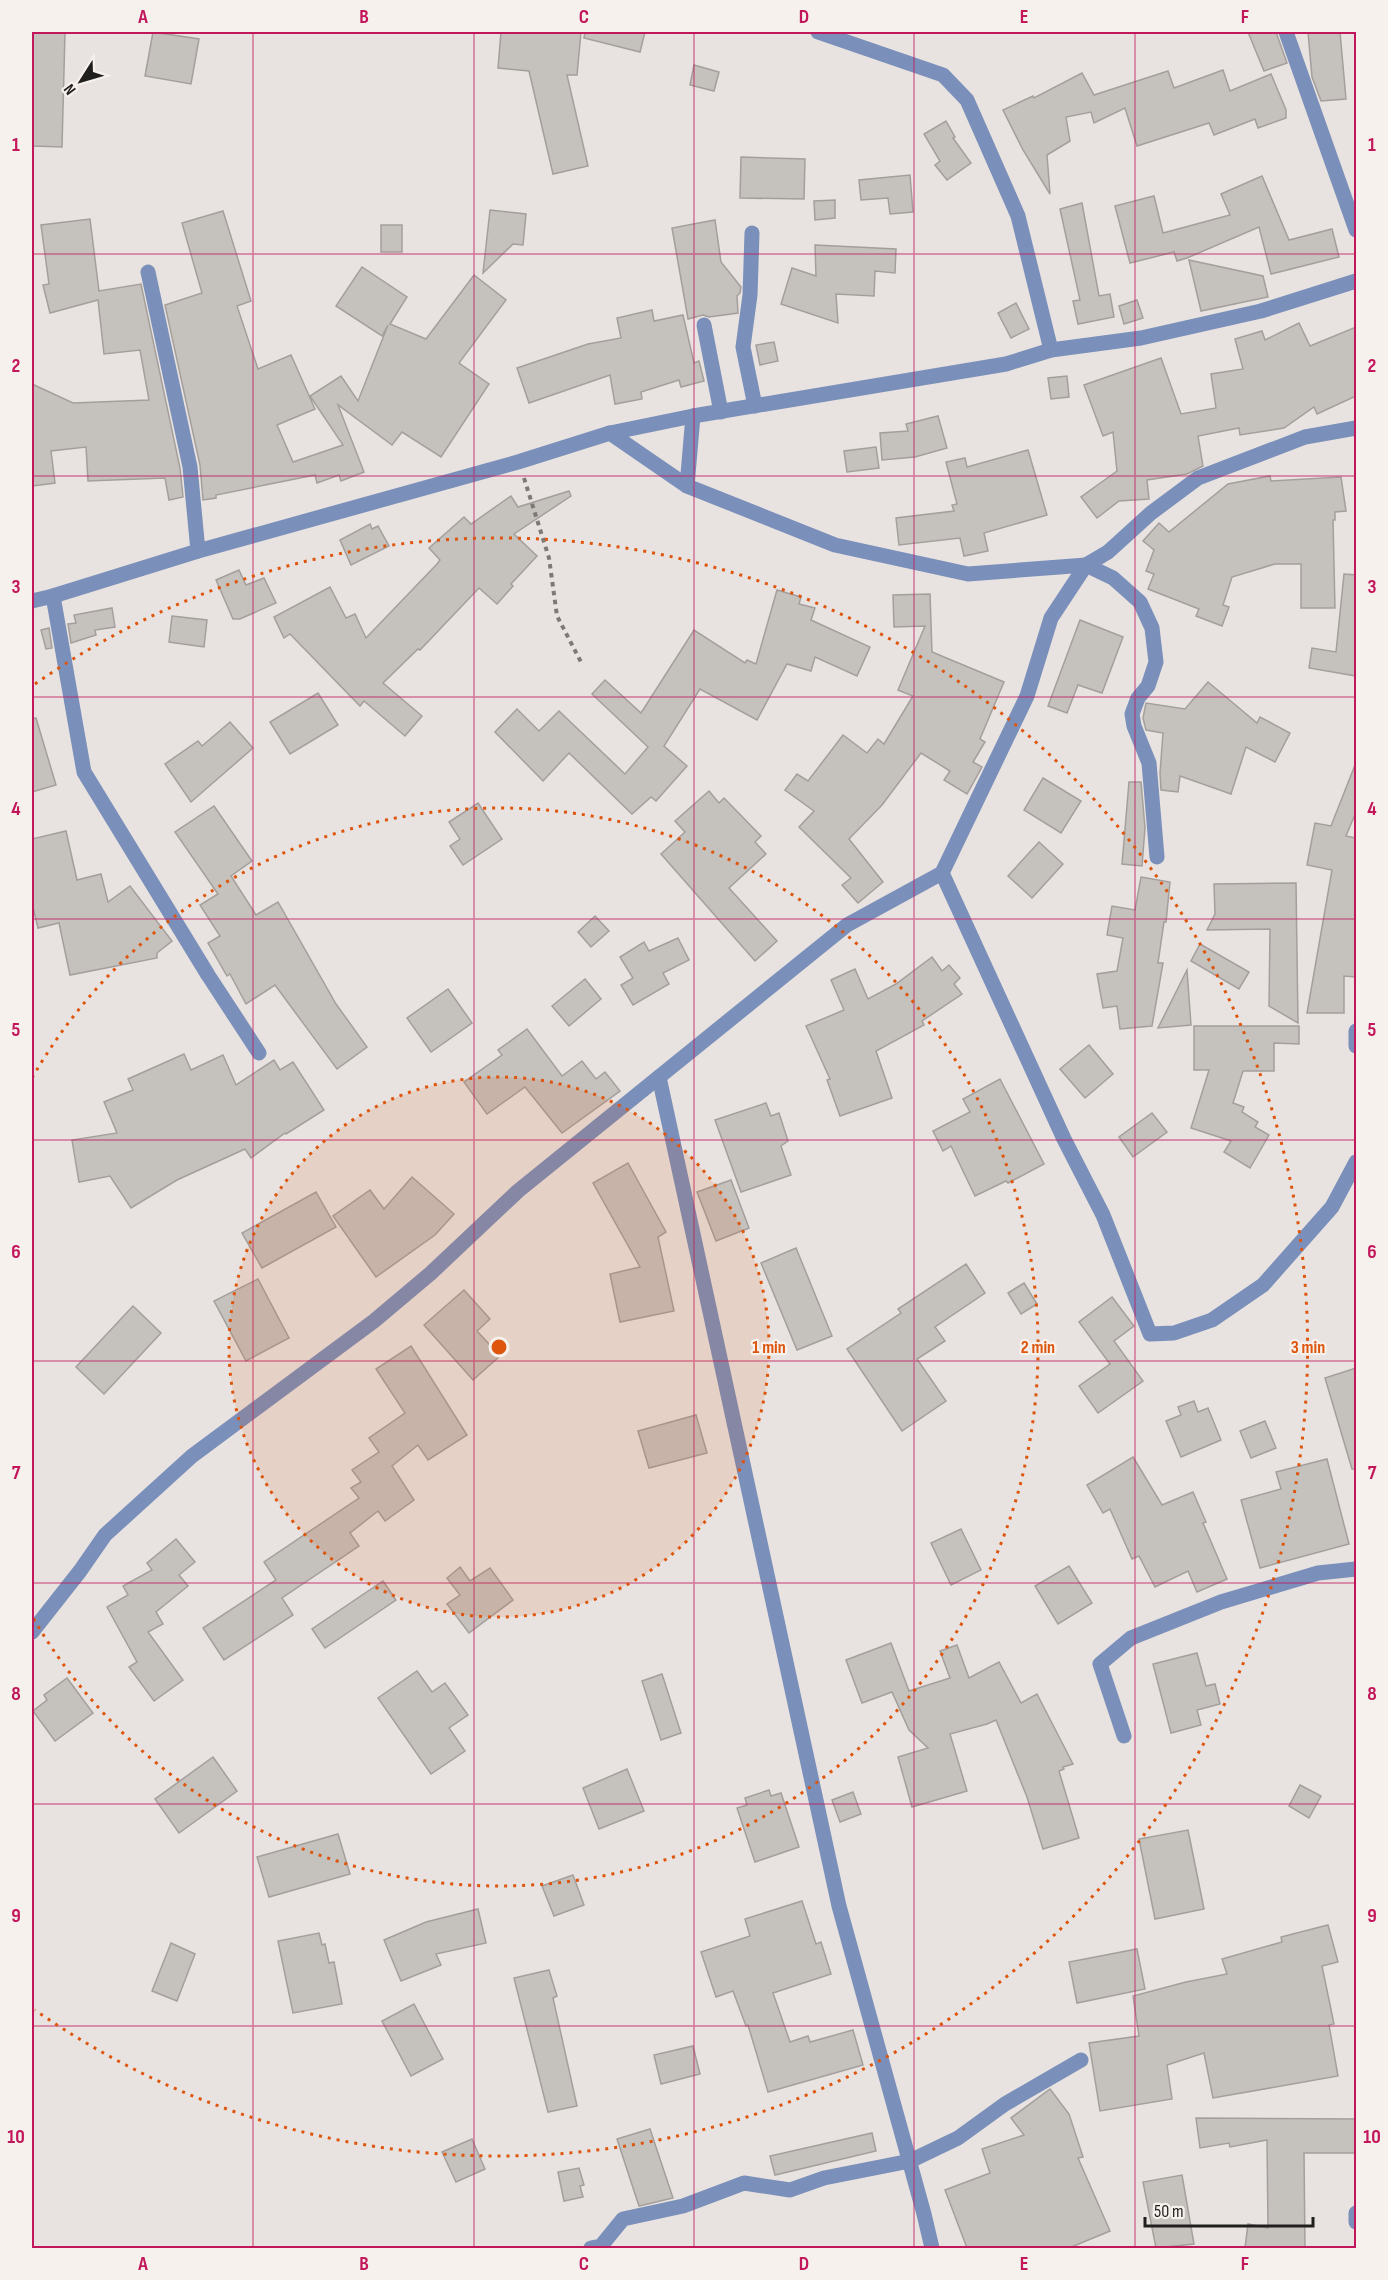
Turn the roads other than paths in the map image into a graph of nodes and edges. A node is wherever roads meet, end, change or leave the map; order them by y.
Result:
1 (818, 32) edge
2 (1286, 32) edge
3 (1356, 230) edge
4 (752, 233) dead end
5 (148, 272) dead end
6 (1356, 281) edge
7 (704, 325) dead end
8 (1051, 351) junction
9 (755, 406) junction
10 (721, 412) junction
11 (693, 416) junction
12 (1356, 428) edge
13 (610, 434) junction
14 (687, 486) junction
15 (198, 551) junction
16 (1086, 565) junction
17 (53, 596) junction
18 (32, 601) edge
19 (1157, 857) dead end
20 (942, 873) junction
21 (1356, 1031) edge
22 (1356, 1046) edge
23 (259, 1053) dead end
24 (660, 1077) junction
25 (1356, 1162) edge
26 (1356, 1569) edge
27 (32, 1632) edge
28 (1124, 1736) dead end
29 (1081, 2060) dead end
30 (910, 2161) junction
31 (1356, 2213) edge
32 (1356, 2222) edge
33 (591, 2248) edge
34 (932, 2248) edge

1 - 8 street
2 - 3 street
4 - 9 street
5 - 15 street
6 - 8 street
7 - 10 street
8 - 9 street
9 - 10 street
10 - 11 street
11 - 13 street
11 - 14 street
12 - 16 street
13 - 14 street
13 - 15 street
14 - 16 street
15 - 17 street
16 - 19 street
16 - 20 street
17 - 18 street
17 - 23 street
20 - 24 street
20 - 25 street
21 - 22 street
24 - 27 street
24 - 30 street
26 - 28 street
29 - 30 street
30 - 33 street
30 - 34 street
31 - 32 street

